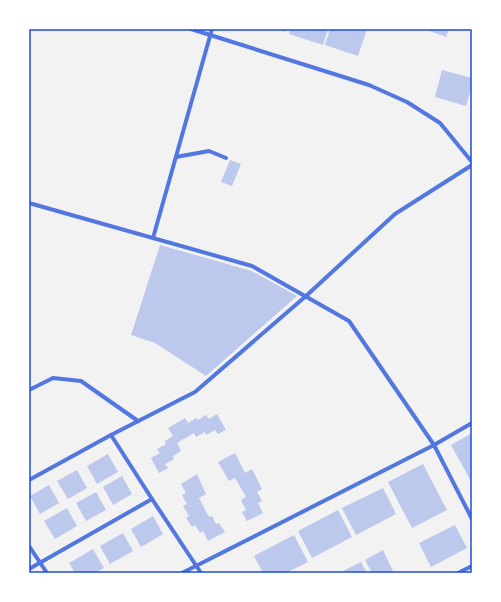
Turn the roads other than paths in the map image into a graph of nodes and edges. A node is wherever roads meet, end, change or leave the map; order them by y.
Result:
1 (191, 29) edge
2 (212, 29) edge
3 (211, 35) junction
4 (176, 157) junction
5 (226, 158) dead end
6 (472, 162) edge
7 (472, 165) edge
8 (29, 203) edge
9 (153, 238) junction
10 (306, 296) junction
11 (29, 390) edge
12 (138, 421) junction
13 (472, 423) edge
14 (112, 435) junction
15 (434, 445) junction
16 (29, 480) edge
17 (152, 500) junction
18 (472, 519) edge
19 (29, 546) edge
20 (40, 563) junction
21 (196, 565) junction
22 (472, 566) edge
23 (29, 569) edge
24 (47, 573) edge
25 (182, 573) edge
26 (201, 573) edge
27 (458, 573) edge

1 - 3 street
2 - 3 street
3 - 4 street
3 - 6 street
4 - 5 street
4 - 9 street
7 - 10 street
8 - 9 street
9 - 10 street
10 - 12 street
10 - 15 street
11 - 12 street
12 - 14 street
13 - 15 street
14 - 16 street
14 - 17 street
15 - 18 street
15 - 21 street
17 - 20 street
17 - 21 street
19 - 20 street
20 - 23 street
20 - 24 street
21 - 25 street
21 - 26 street
22 - 27 street

